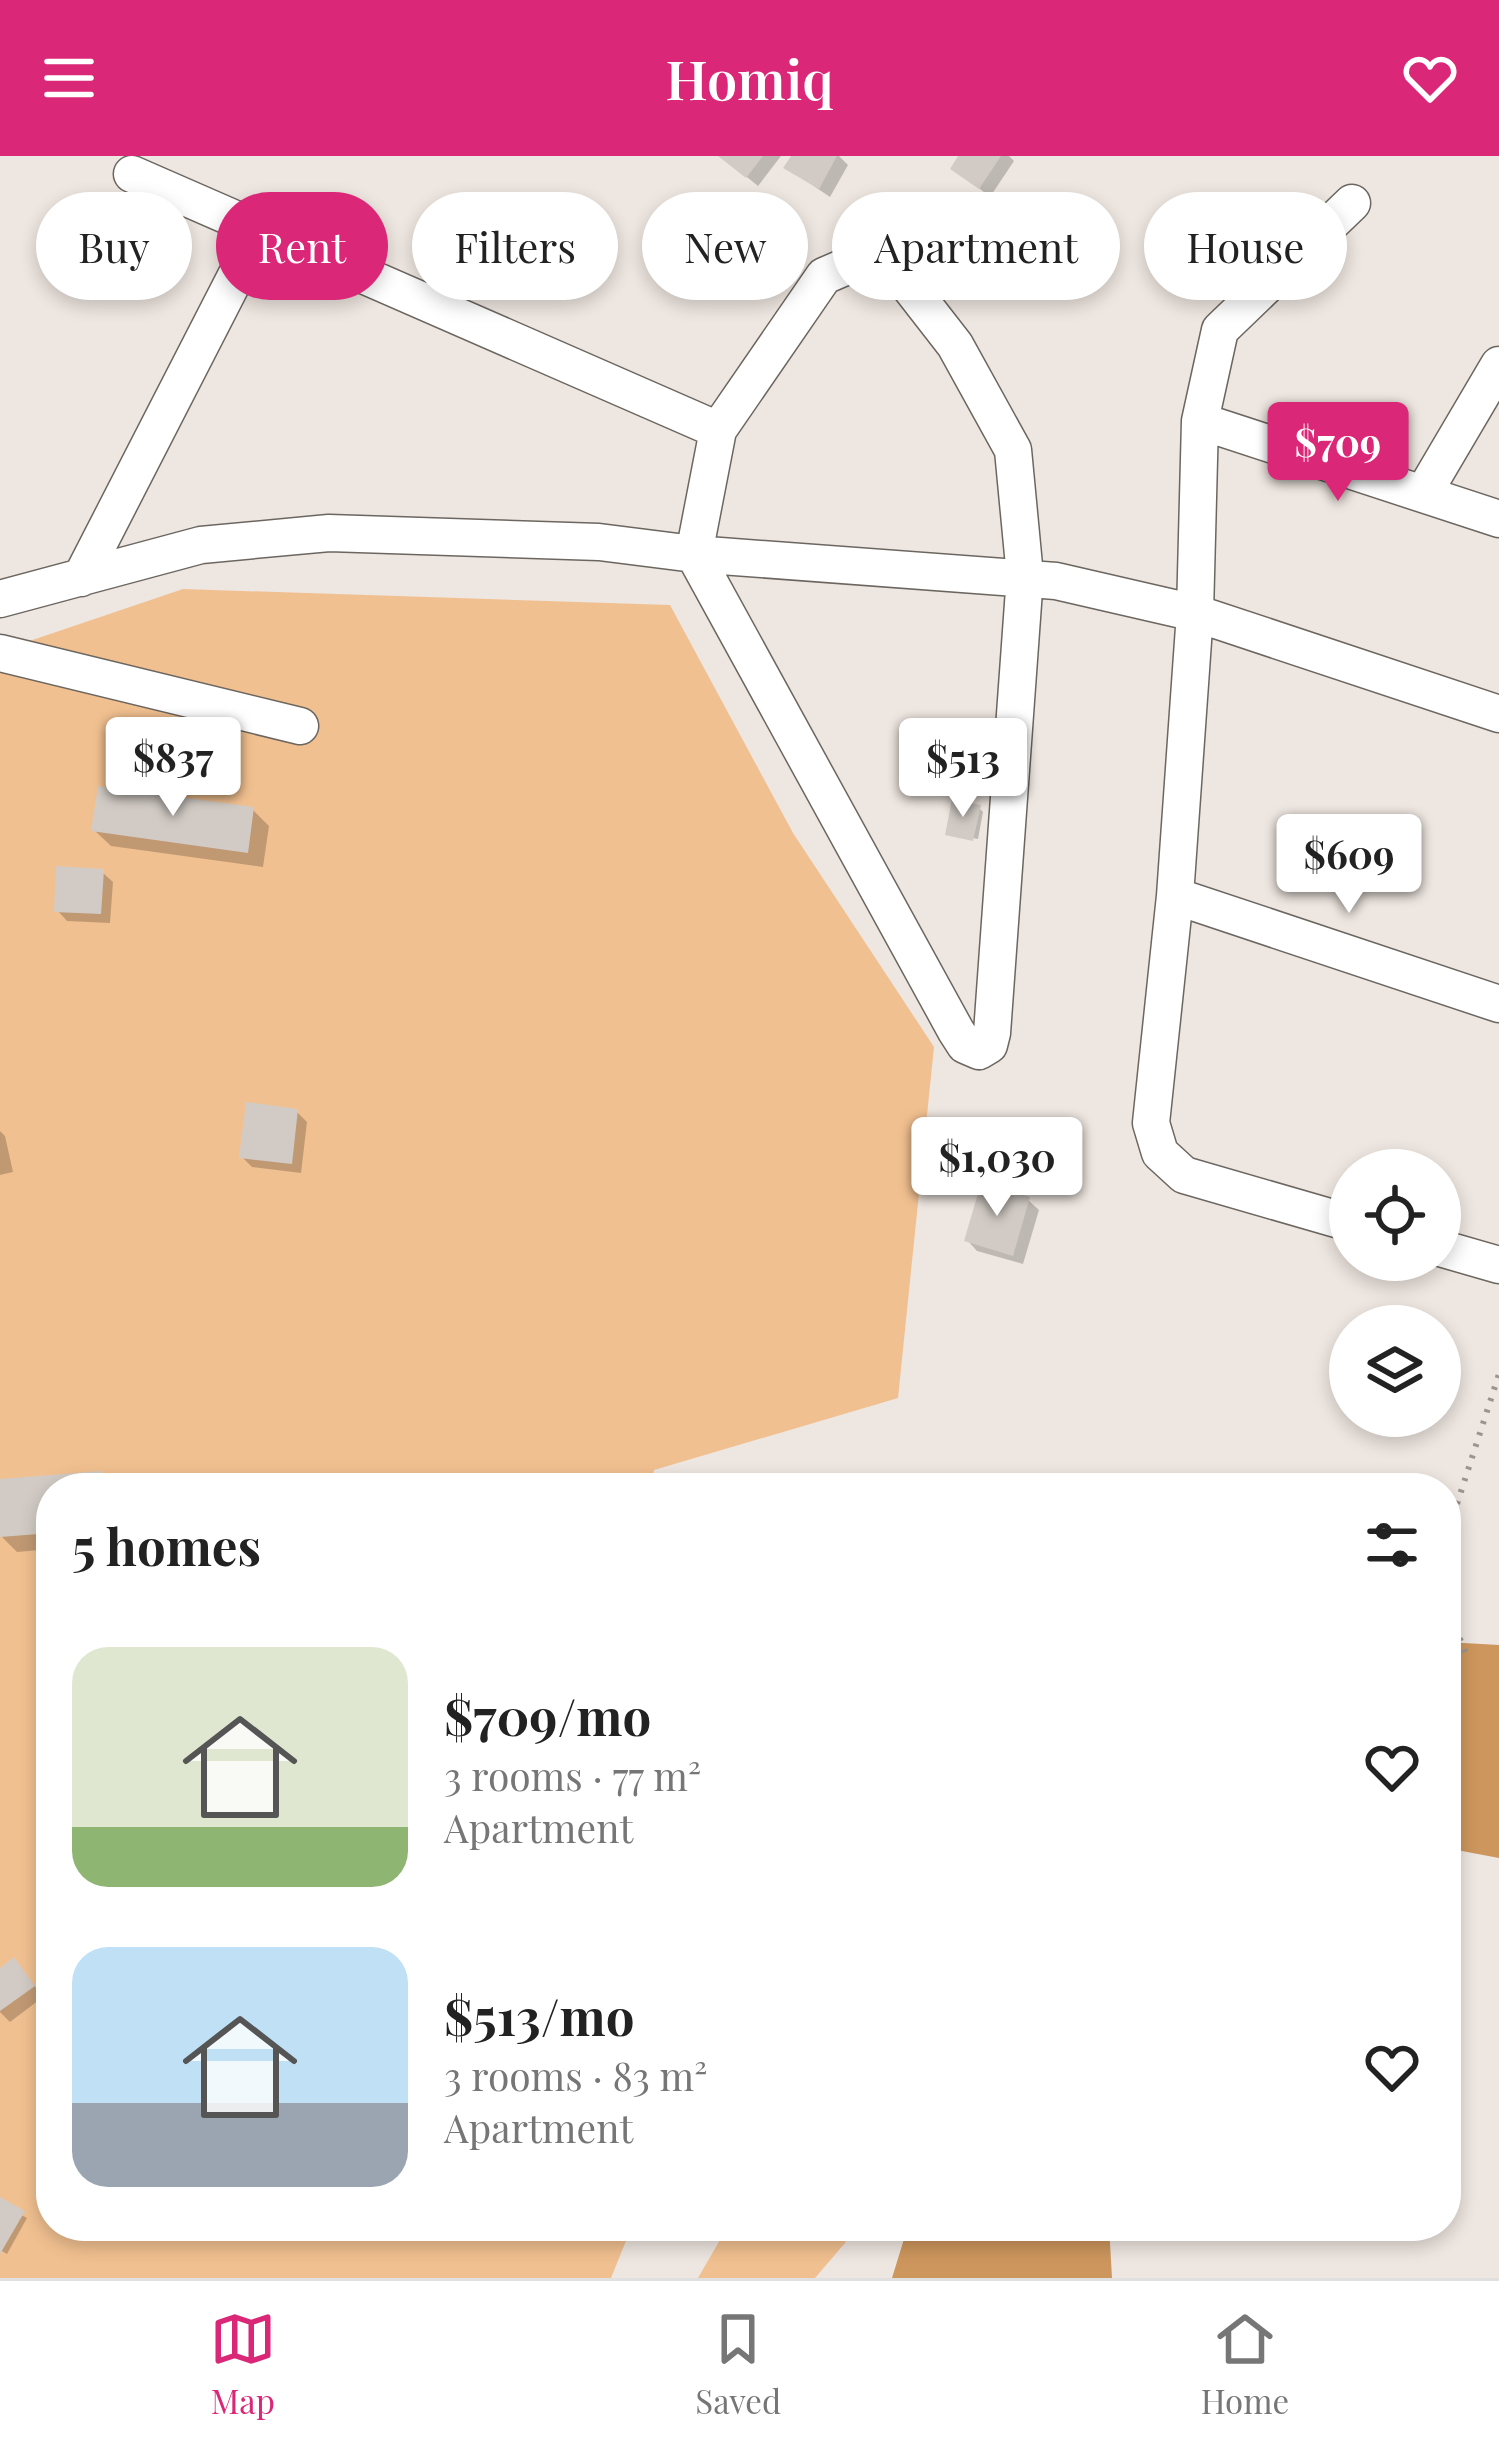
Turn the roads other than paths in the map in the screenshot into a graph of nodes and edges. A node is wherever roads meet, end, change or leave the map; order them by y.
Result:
1 (132, 174) dead end
2 (1352, 203) dead end
3 (216, 211) edge
4 (388, 287) edge
5 (224, 300) edge
6 (1499, 365) edge
7 (1200, 421) junction
8 (718, 430) junction
9 (1423, 494) junction
10 (1499, 520) edge
11 (694, 554) junction
12 (1025, 576) junction
13 (81, 578) junction
14 (0, 599) edge
15 (1195, 613) junction
16 (0, 653) edge
17 (1499, 714) edge
18 (299, 727) dead end
19 (1175, 896) junction
20 (1499, 1004) edge
21 (1329, 1216) edge
22 (1461, 1254) edge
23 (1499, 1265) edge

1 - 3 street
2 - 7 street
4 - 8 street
5 - 13 street
6 - 9 street
7 - 9 street
7 - 15 street
8 - 11 street
8 - 12 street
9 - 10 street
11 - 12 street
11 - 12 street
11 - 13 street
12 - 15 street
13 - 14 street
15 - 17 street
15 - 19 street
16 - 18 street
19 - 20 street
19 - 21 street
22 - 23 street

